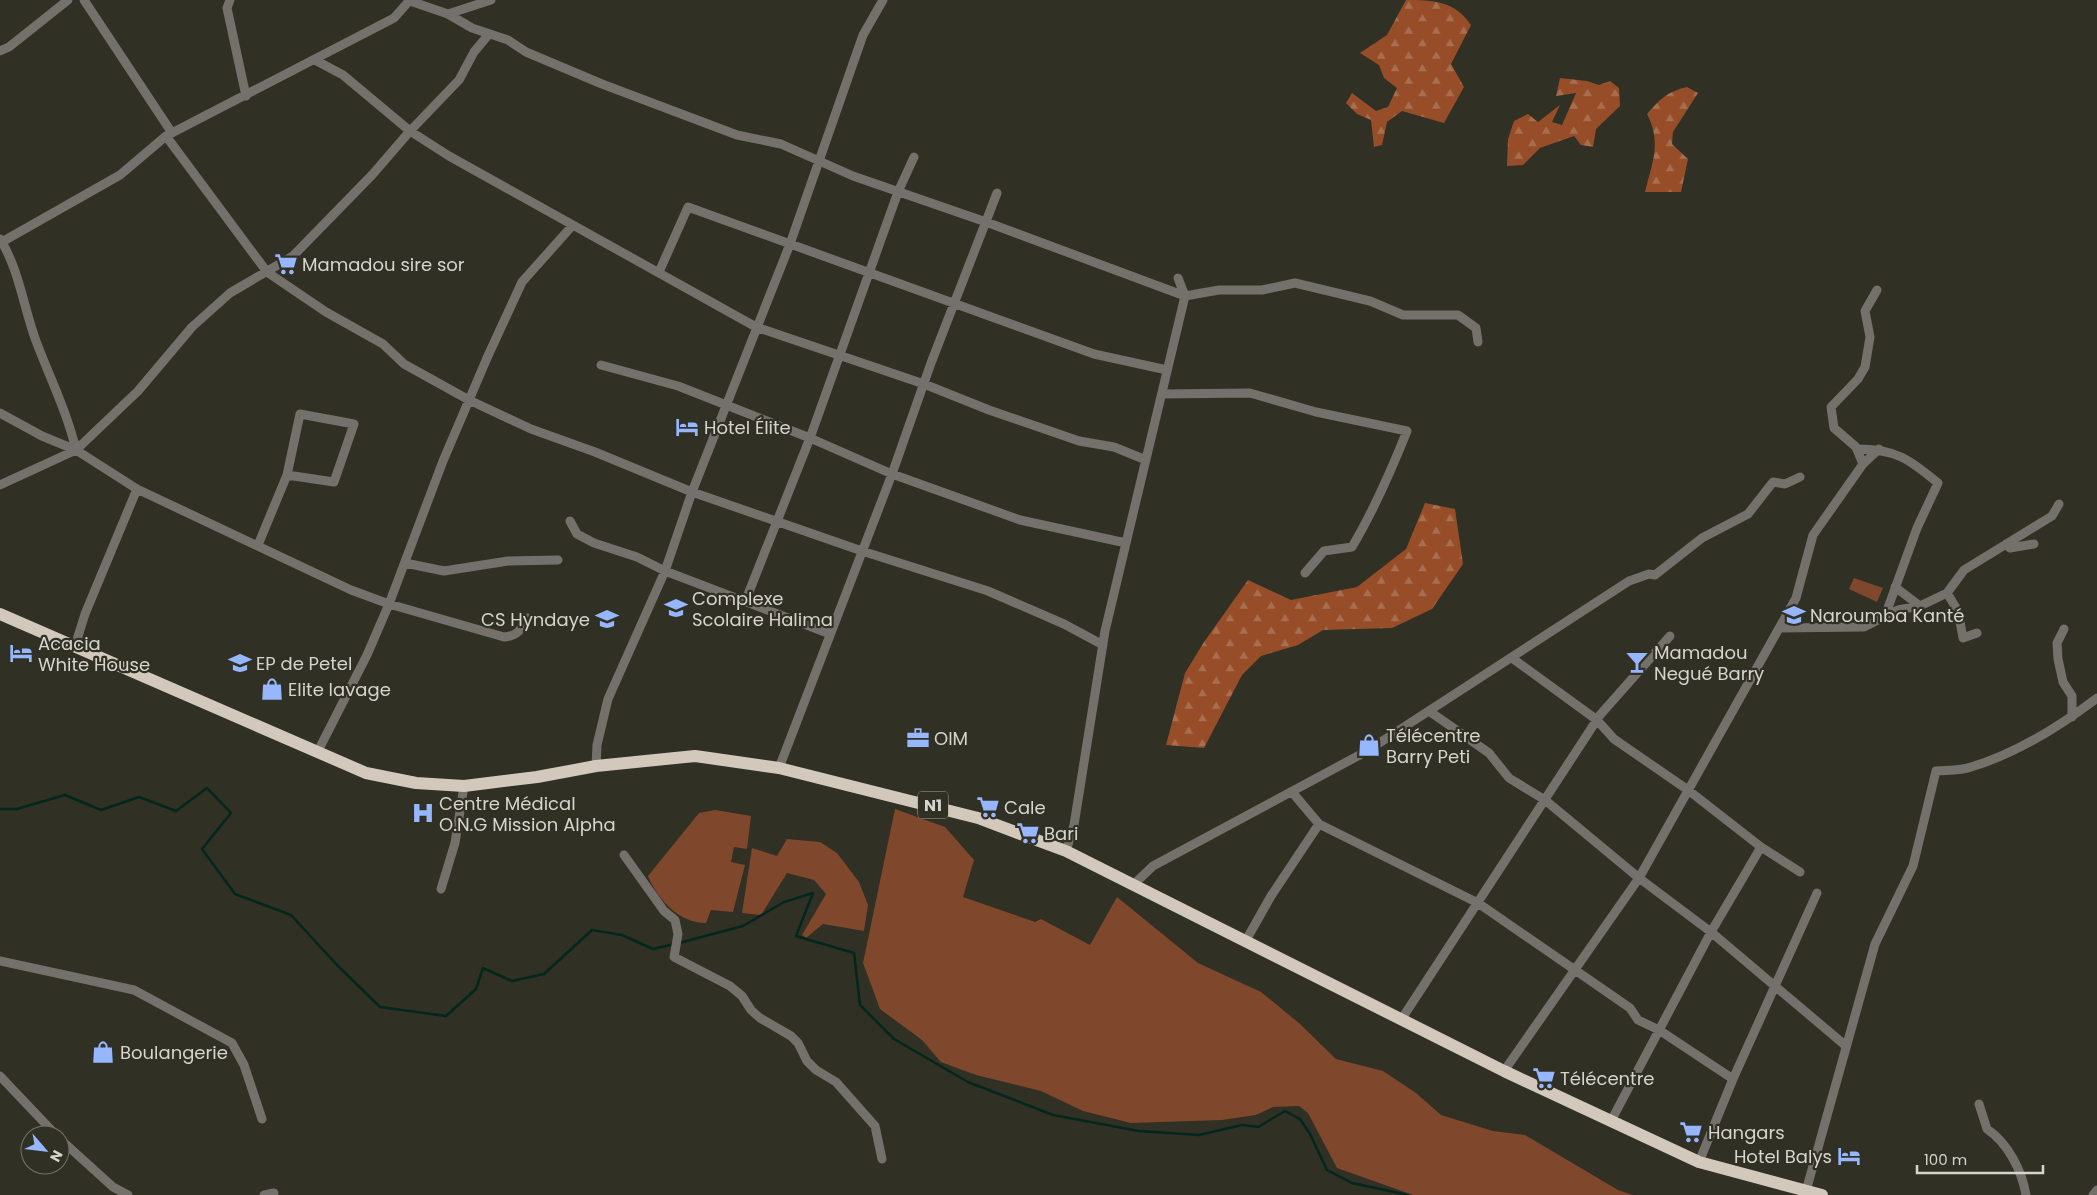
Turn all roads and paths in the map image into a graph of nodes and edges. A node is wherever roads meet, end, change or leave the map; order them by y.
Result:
1 (68, 0) edge
2 (84, 0) edge
3 (230, 0) edge
4 (410, 0) edge
5 (491, 0) edge
6 (883, 0) edge
7 (448, 14) junction
8 (488, 34) junction
9 (0, 51) edge
10 (315, 60) junction
11 (246, 96) junction
12 (410, 130) junction
13 (169, 135) junction
14 (914, 157) dead end
15 (820, 162) junction
16 (898, 192) junction
17 (997, 193) dead end
18 (986, 222) junction
19 (572, 226) junction
20 (1, 241) edge
21 (790, 244) junction
22 (266, 272) junction
23 (659, 272) junction
24 (869, 273) junction
25 (1178, 278) dead end
26 (1877, 290) dead end
27 (1185, 296) junction
28 (954, 304) junction
29 (756, 327) junction
30 (1478, 342) dead end
31 (840, 356) junction
32 (600, 365) dead end
33 (1167, 370) junction
34 (924, 384) junction
35 (1162, 394) junction
36 (469, 400) junction
37 (726, 406) junction
38 (0, 413) edge
39 (810, 438) junction
40 (1857, 449) junction
41 (1879, 449) junction
42 (76, 450) junction
43 (1146, 460) junction
44 (1862, 464) junction
45 (892, 474) junction
46 (287, 475) junction
47 (1800, 477) dead end
48 (0, 485) edge
49 (137, 489) junction
50 (692, 492) junction
51 (2058, 504) dead end
52 (570, 521) dead end
53 (776, 521) junction
54 (1126, 543) junction
55 (2006, 544) junction
56 (2034, 544) dead end
57 (258, 546) junction
58 (862, 551) junction
59 (558, 560) dead end
60 (405, 563) junction
61 (665, 571) junction
62 (1305, 572) dead end
63 (1895, 587) junction
64 (1947, 593) junction
65 (745, 602) junction
66 (389, 604) junction
67 (1920, 606) junction
68 (0, 614) edge
69 (1884, 616) junction
70 (528, 618) dead end
71 (1780, 628) junction
72 (2064, 628) dead end
73 (1977, 633) dead end
74 (830, 634) junction
75 (1670, 636) dead end
76 (1103, 645) junction
77 (75, 646) junction
78 (1512, 658) junction
79 (2097, 698) edge
80 (1429, 711) junction
81 (2072, 717) junction
82 (1597, 720) junction
83 (317, 753) junction
84 (596, 766) junction
85 (779, 768) junction
86 (464, 786) junction
87 (1688, 790) junction
88 (1292, 792) junction
89 (1545, 800) junction
90 (1319, 824) junction
91 (1761, 847) junction
92 (1066, 852) junction
93 (624, 856) dead end
94 (1800, 872) dead end
95 (1639, 878) junction
96 (1133, 885) junction
97 (441, 889) dead end
98 (1818, 893) dead end
99 (1478, 902) junction
100 (1711, 932) junction
101 (1245, 942) junction
102 (0, 961) edge
103 (1575, 970) junction
104 (1775, 988) junction
105 (1401, 1020) junction
106 (1659, 1030) junction
107 (1846, 1046) junction
108 (1504, 1072) junction
109 (0, 1076) edge
110 (1733, 1079) junction
111 (1979, 1104) dead end
112 (262, 1119) dead end
113 (1611, 1121) junction
114 (47, 1125) edge
115 (70, 1148) edge
116 (882, 1159) dead end
117 (1699, 1162) junction
118 (2097, 1190) edge
119 (1806, 1191) junction
120 (274, 1194) dead end
121 (128, 1195) edge
122 (264, 1195) edge
123 (1822, 1195) edge
124 (2026, 1195) edge
125 (2095, 1195) edge

1 - 9 street
2 - 13 street
3 - 11 street
4 - 7 street
4 - 10 street
5 - 7 street
6 - 15 street
7 - 8 street
8 - 12 street
8 - 15 street
10 - 11 street
10 - 12 street
11 - 13 street
12 - 19 street
12 - 22 street
13 - 20 street
13 - 22 street
14 - 16 street
15 - 16 street
15 - 21 street
16 - 18 street
16 - 24 street
17 - 18 street
18 - 27 street
18 - 28 street
19 - 23 street
19 - 36 street
20 - 42 street
21 - 23 street
21 - 24 street
21 - 29 street
22 - 36 street
22 - 42 street
23 - 29 street
24 - 28 street
24 - 31 street
25 - 27 street
26 - 40 street
27 - 30 street
27 - 33 street
28 - 33 street
28 - 34 street
29 - 31 street
29 - 37 street
31 - 34 street
31 - 39 street
32 - 37 street
33 - 35 street
34 - 43 street
34 - 45 street
35 - 43 street
35 - 62 street
36 - 50 street
36 - 60 street
37 - 39 street
37 - 50 street
38 - 42 street
39 - 45 street
39 - 53 street
40 - 41 street
40 - 44 street
41 - 44 street
41 - 63 street
42 - 48 street
42 - 49 street
43 - 54 street
44 - 71 street
45 - 54 street
45 - 58 street
46 - 46 street
46 - 57 street
47 - 78 street
49 - 57 street
49 - 77 street
50 - 53 street
50 - 61 street
51 - 55 street
52 - 61 street
53 - 58 street
53 - 65 street
54 - 76 street
55 - 56 street
55 - 64 street
57 - 66 street
58 - 74 street
58 - 76 street
59 - 60 street
60 - 66 street
61 - 65 street
61 - 84 street
63 - 67 street
63 - 69 street
64 - 67 street
64 - 73 street
65 - 74 street
66 - 70 street
66 - 83 street
67 - 69 street
68 - 77 highway, N1
69 - 71 street
71 - 87 street
72 - 81 street
74 - 85 street
75 - 82 street
76 - 92 street
77 - 83 highway, N1
78 - 80 street
78 - 82 street
79 - 81 street
80 - 88 street
80 - 89 street
81 - 107 street
82 - 87 street
82 - 89 street
83 - 86 highway, N1
84 - 85 highway, N1
84 - 86 highway, N1
85 - 92 highway, N1
86 - 97 street
87 - 91 street
87 - 95 street
88 - 90 street
88 - 96 street
89 - 95 street
89 - 99 street
90 - 99 street
90 - 101 street
91 - 94 street
91 - 100 street
92 - 96 highway, N1
93 - 116 street
95 - 100 street
95 - 103 street
96 - 101 highway, N1
98 - 104 street
99 - 103 street
99 - 105 street
100 - 104 street
100 - 106 street
101 - 105 highway, N1
102 - 112 street
103 - 106 street
103 - 108 street
104 - 107 street
104 - 110 street
105 - 108 highway, N1
106 - 110 street
106 - 113 street
107 - 119 street
108 - 113 highway, N1
109 - 114 street
110 - 117 street
111 - 124 street
113 - 117 highway, N1
115 - 121 street
117 - 119 highway, N1
118 - 125 street
119 - 123 highway, N1
120 - 122 street

